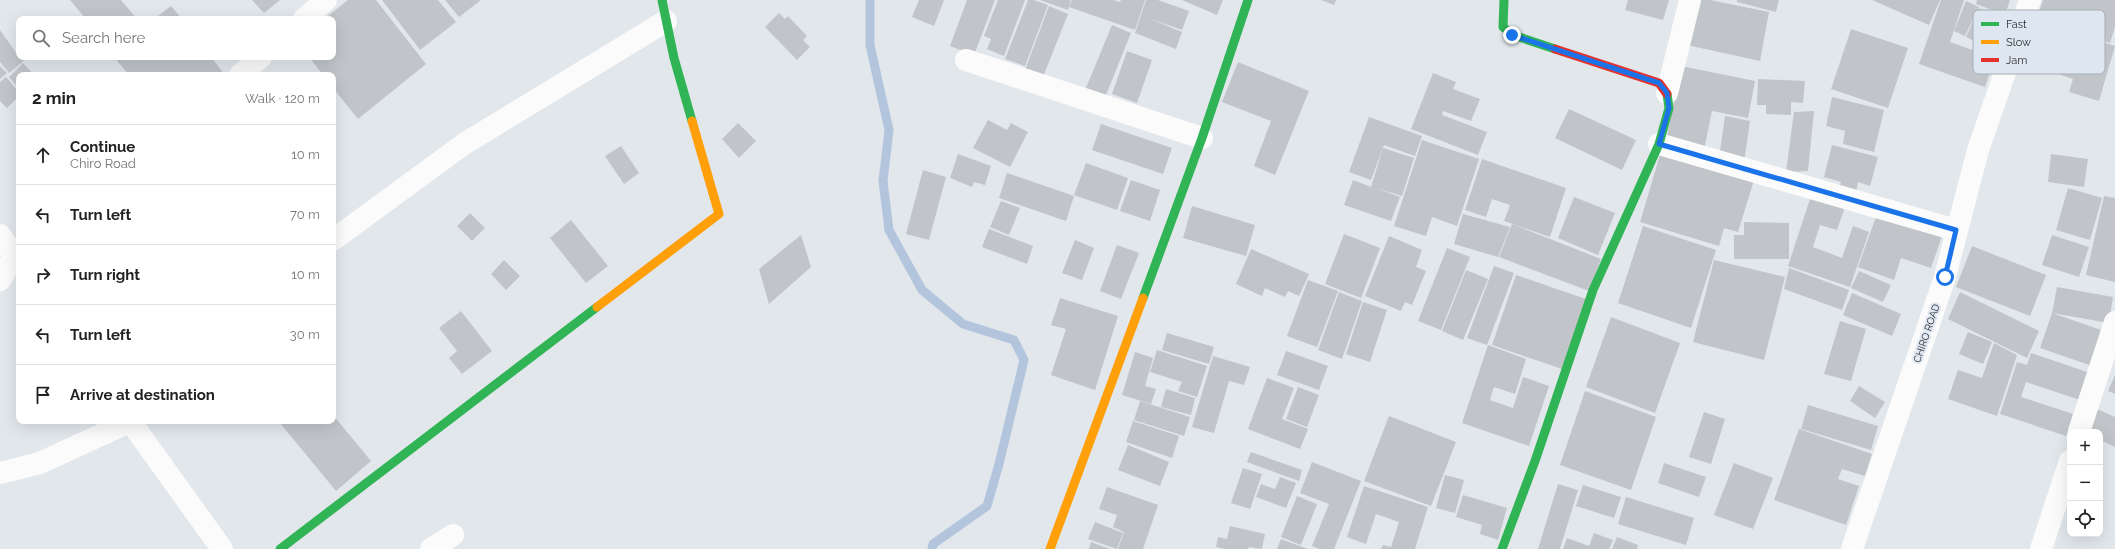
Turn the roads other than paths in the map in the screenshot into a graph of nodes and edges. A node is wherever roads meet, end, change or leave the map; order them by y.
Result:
1 (326, 0) edge
2 (662, 0) edge
3 (1248, 0) edge
4 (1504, 0) edge
5 (1690, 0) edge
6 (2030, 0) edge
7 (2027, 10) edge
8 (307, 16) edge
9 (666, 21) junction
10 (258, 60) edge
11 (966, 60) dead end
12 (244, 72) edge
13 (2004, 74) edge
14 (1667, 93) junction
15 (1202, 138) junction
16 (1659, 144) junction
17 (1956, 230) junction
18 (0, 235) edge
19 (336, 238) edge
20 (16, 256) edge
21 (16, 258) edge
22 (0, 280) edge
23 (2115, 322) edge
24 (124, 424) edge
25 (132, 424) edge
26 (2080, 429) edge
27 (2069, 465) edge
28 (0, 473) edge
29 (453, 535) dead end
30 (222, 549) edge
31 (280, 549) edge
32 (431, 549) edge
33 (1050, 549) edge
34 (1502, 549) edge
35 (1852, 549) edge
36 (2042, 549) edge

1 - 8 street
2 - 9 street
3 - 15 street
4 - 14 street
5 - 14 street
6 - 7 street, CHIRO ROAD
9 - 19 street
9 - 31 street
10 - 12 street
11 - 15 street
13 - 17 street, CHIRO ROAD
14 - 16 street
15 - 33 street
16 - 17 street
16 - 34 street
17 - 35 street, CHIRO ROAD
18 - 20 street
21 - 22 street
23 - 26 street
24 - 28 street
25 - 30 street
27 - 36 street
29 - 32 street

